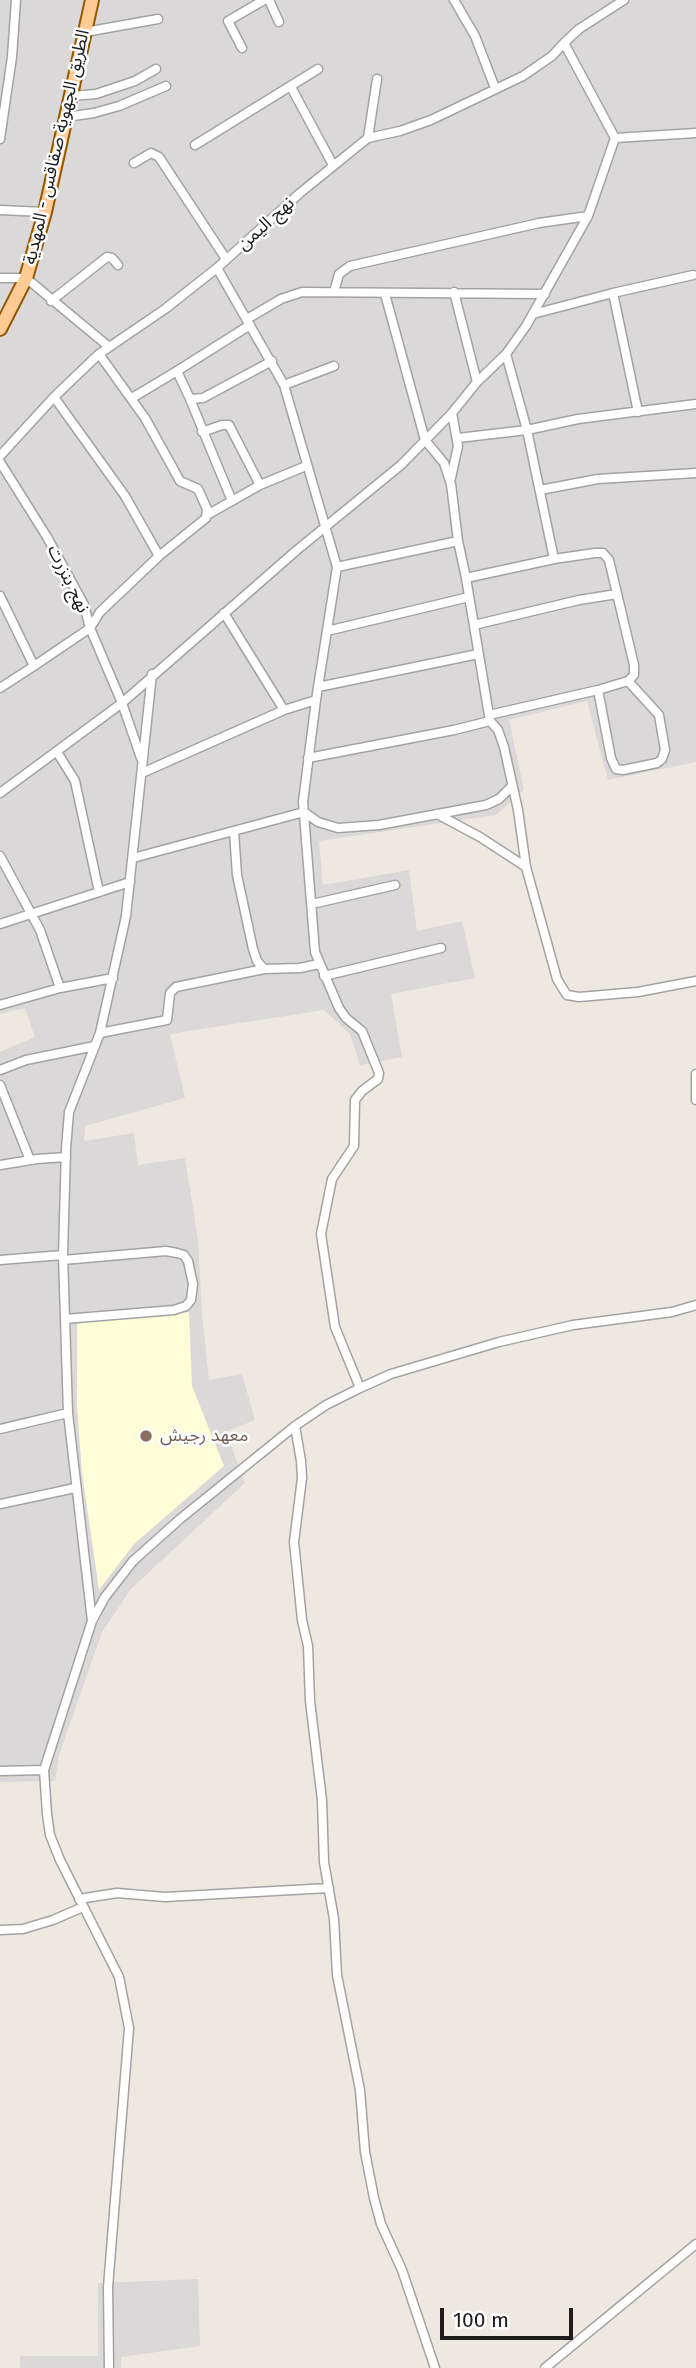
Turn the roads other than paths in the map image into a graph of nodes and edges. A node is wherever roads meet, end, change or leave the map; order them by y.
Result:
1 (16, 0) edge
2 (92, 0) edge
3 (264, 0) edge
4 (269, 0) edge
5 (454, 0) edge
6 (624, 0) edge
7 (158, 19) dead end
8 (279, 22) dead end
9 (85, 32) junction
10 (564, 43) junction
11 (242, 48) dead end
12 (0, 57) edge
13 (12, 57) junction
14 (156, 69) dead end
15 (318, 69) dead end
16 (377, 79) dead end
17 (166, 86) dead end
18 (291, 87) junction
19 (495, 88) junction
20 (71, 96) junction
21 (66, 117) junction
22 (1, 128) edge
23 (696, 133) edge
24 (368, 138) junction
25 (615, 138) junction
26 (0, 139) edge
27 (195, 145) dead end
28 (134, 163) dead end
29 (333, 165) junction
30 (0, 210) edge
31 (46, 212) junction
32 (588, 216) junction
33 (226, 259) junction
34 (118, 265) dead end
35 (217, 268) junction
36 (693, 275) dead end
37 (0, 278) edge
38 (26, 278) junction
39 (334, 292) junction
40 (454, 292) junction
41 (545, 293) junction
42 (613, 293) junction
43 (385, 294) junction
44 (51, 301) junction
45 (533, 314) junction
46 (249, 322) junction
47 (0, 329) edge
48 (108, 346) junction
49 (99, 354) junction
50 (506, 354) junction
51 (272, 361) junction
52 (334, 366) dead end
53 (177, 371) junction
54 (477, 382) junction
55 (284, 385) junction
56 (54, 397) junction
57 (132, 398) junction
58 (190, 399) junction
59 (696, 404) edge
60 (638, 412) junction
61 (452, 413) junction
62 (527, 430) junction
63 (202, 432) junction
64 (458, 438) junction
65 (425, 440) junction
66 (0, 456) edge
67 (0, 462) edge
68 (306, 466) junction
69 (696, 473) edge
70 (451, 484) junction
71 (260, 485) junction
72 (540, 490) junction
73 (232, 501) junction
74 (208, 515) junction
75 (326, 528) junction
76 (458, 541) junction
77 (159, 556) junction
78 (554, 559) junction
79 (337, 567) junction
80 (466, 578) junction
81 (617, 594) junction
82 (0, 596) edge
83 (469, 597) junction
84 (225, 613) junction
85 (474, 625) junction
86 (90, 628) junction
87 (327, 631) junction
88 (478, 654) junction
89 (34, 666) junction
90 (152, 674) junction
91 (628, 681) junction
92 (318, 687) junction
93 (0, 688) edge
94 (598, 690) junction
95 (316, 700) junction
96 (122, 703) junction
97 (284, 710) junction
98 (489, 718) junction
99 (57, 752) junction
100 (308, 758) junction
101 (143, 763) junction
102 (142, 773) junction
103 (512, 786) junction
104 (1, 791) edge
105 (304, 812) junction
106 (437, 814) junction
107 (234, 832) junction
108 (0, 856) edge
109 (133, 858) junction
110 (526, 867) junction
111 (130, 882) junction
112 (395, 886) dead end
113 (99, 892) junction
114 (312, 904) junction
115 (30, 914) junction
116 (0, 924) edge
117 (441, 948) dead end
118 (319, 964) junction
119 (264, 969) junction
120 (324, 975) junction
121 (113, 978) junction
122 (696, 981) edge
123 (61, 988) junction
124 (0, 1004) edge
125 (100, 1033) junction
126 (94, 1046) junction
127 (0, 1070) edge
128 (696, 1074) edge
129 (0, 1085) edge
130 (696, 1100) edge
131 (66, 1157) junction
132 (30, 1160) junction
133 (0, 1166) edge
134 (63, 1258) junction
135 (0, 1260) edge
136 (696, 1305) edge
137 (65, 1319) junction
138 (360, 1388) junction
139 (68, 1413) junction
140 (295, 1426) junction
141 (0, 1429) edge
142 (75, 1488) junction
143 (0, 1504) edge
144 (92, 1621) junction
145 (44, 1770) junction
146 (0, 1771) edge
147 (328, 1888) junction
148 (81, 1903) junction
149 (0, 1930) edge
150 (696, 2244) edge
151 (108, 2368) edge
152 (435, 2368) edge
153 (545, 2368) edge

1 - 13 street
2 - 9 main road, الطريق الجهوية صفاقس - المهدية
3 - 11 street
4 - 8 street
5 - 19 street
6 - 10 street, نهج اليمن
7 - 9 street
9 - 20 main road, الطريق الجهوية صفاقس - المهدية
10 - 19 street, نهج اليمن
10 - 25 street
12 - 13 street
13 - 22 street
14 - 20 street
15 - 18 street
16 - 24 street
17 - 21 street
18 - 27 street
18 - 29 street
19 - 24 street, نهج اليمن
20 - 21 main road, الطريق الجهوية صفاقس - المهدية
21 - 31 main road, الطريق الجهوية صفاقس - المهدية
22 - 26 street
23 - 25 street
24 - 29 street, نهج اليمن
25 - 32 street
28 - 33 street
29 - 33 street, نهج اليمن
30 - 31 street
31 - 38 main road, الطريق الجهوية صفاقس - المهدية
32 - 39 street
32 - 41 street
33 - 35 street, نهج اليمن
34 - 44 street
35 - 46 street
35 - 48 street, نهج اليمن
36 - 42 street
37 - 38 street
38 - 44 street
38 - 47 main road, الطريق الجهوية صفاقس - المهدية
39 - 43 street
39 - 46 street
40 - 41 street
40 - 43 street
40 - 54 street
41 - 45 street
42 - 45 street
42 - 60 street
43 - 65 street
44 - 48 street
45 - 50 street
46 - 51 street
46 - 53 street
48 - 49 street, نهج اليمن
49 - 56 street, نهج اليمن
49 - 57 street
50 - 54 street
50 - 62 street
51 - 55 street
51 - 58 street
52 - 55 street
53 - 57 street
53 - 58 street
54 - 61 street
55 - 68 street
56 - 66 street, نهج اليمن
56 - 77 street
57 - 74 street
58 - 63 street
59 - 60 street
60 - 62 street
61 - 64 street
61 - 65 street
62 - 64 street
62 - 72 street
63 - 71 street
63 - 73 street
64 - 70 street
65 - 70 street
65 - 75 street
67 - 86 street, نهج بنزرت
68 - 71 street
68 - 75 street
69 - 72 street
70 - 76 street
71 - 73 street
72 - 78 street
73 - 74 street
74 - 77 street
75 - 79 street
75 - 84 street
76 - 79 street
76 - 80 street
77 - 86 street
78 - 80 street
78 - 81 street
79 - 87 street
80 - 83 street
81 - 85 street
81 - 91 street
82 - 89 street
83 - 85 street
83 - 87 street
84 - 90 street
84 - 97 street
85 - 88 street
86 - 89 street
86 - 96 street, نهج بنزرت
87 - 92 street
88 - 92 street
88 - 98 street
89 - 93 street
90 - 96 street
90 - 101 street
91 - 94 street
91 - 94 street
92 - 95 street
94 - 98 street
95 - 97 street
95 - 100 street
96 - 99 street
96 - 101 street, نهج بنزرت
97 - 102 street
98 - 100 street
98 - 103 street
99 - 104 street
99 - 113 street
100 - 105 street
101 - 102 street
102 - 109 street
103 - 106 street
103 - 110 street
105 - 106 street
105 - 107 street
105 - 114 street
106 - 110 street
107 - 109 street
107 - 119 street
108 - 115 street
109 - 111 street
110 - 122 street
111 - 113 street
111 - 121 street
112 - 114 street
113 - 115 street
114 - 118 street
115 - 116 street
115 - 123 street
117 - 120 street
118 - 119 street
118 - 120 street
119 - 125 street
120 - 138 street
121 - 123 street
121 - 125 street
123 - 124 street
125 - 126 street
126 - 127 street
126 - 131 street
128 - 130 street
129 - 132 street
131 - 132 street
131 - 134 street
132 - 133 street
134 - 135 street
134 - 137 street
134 - 137 street
136 - 138 street
137 - 139 street
138 - 140 street
139 - 141 street
139 - 142 street
140 - 144 street
140 - 147 street
142 - 143 street
142 - 144 street
144 - 145 street
145 - 146 street
145 - 148 street
147 - 148 street
147 - 152 street
148 - 149 street
148 - 151 street
150 - 153 street

